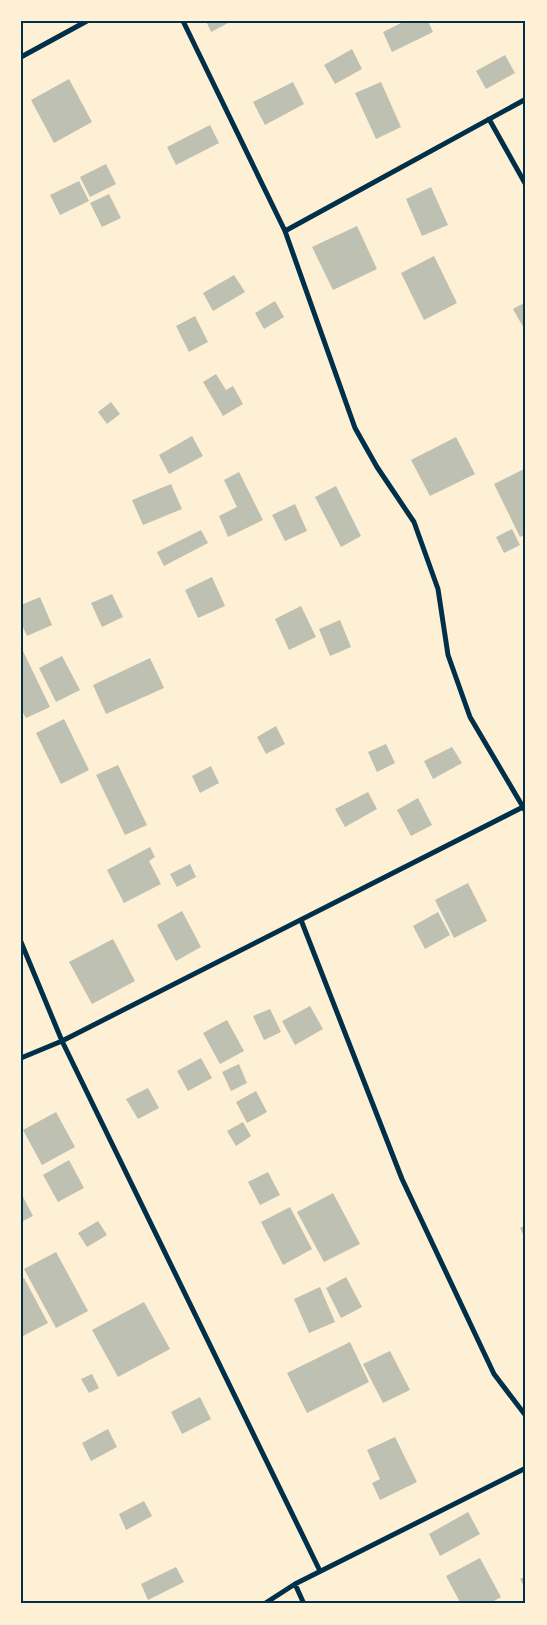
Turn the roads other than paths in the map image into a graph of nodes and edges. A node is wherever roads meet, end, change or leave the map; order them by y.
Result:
1 (87, 21) edge
2 (183, 21) edge
3 (21, 57) edge
4 (526, 99) edge
5 (489, 119) junction
6 (526, 185) edge
7 (286, 231) junction
8 (525, 808) edge
9 (300, 920) junction
10 (21, 942) edge
11 (62, 1041) junction
12 (21, 1058) edge
13 (526, 1416) edge
14 (526, 1468) edge
15 (320, 1571) junction
16 (295, 1584) junction
17 (264, 1604) edge
18 (304, 1604) edge

1 - 3 street
2 - 7 street
4 - 5 street
5 - 6 street
5 - 7 street
7 - 8 street
8 - 9 street
9 - 11 street
9 - 13 street
10 - 11 street
11 - 12 street
11 - 15 street
14 - 15 street
15 - 16 street
16 - 17 street
16 - 18 street

